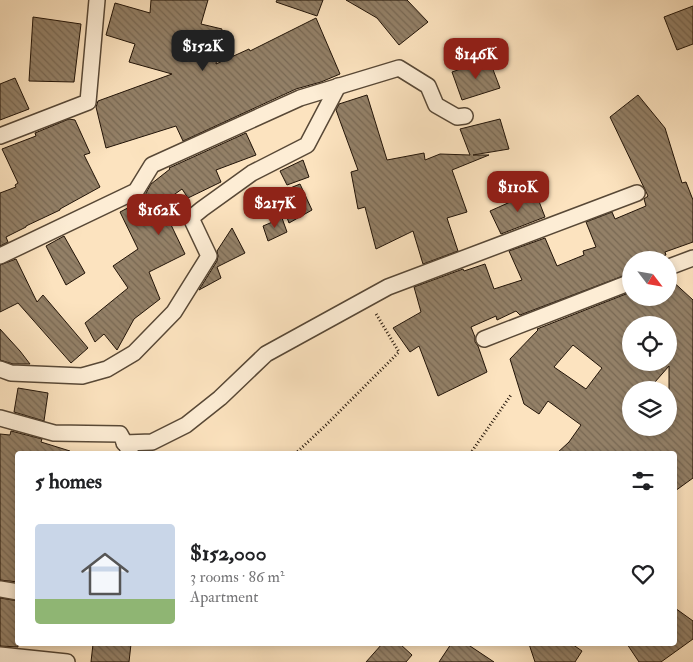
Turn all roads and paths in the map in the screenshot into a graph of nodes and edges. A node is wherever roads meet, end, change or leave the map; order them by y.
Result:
1 (97, 0) edge
2 (338, 86) junction
3 (466, 116) dead end
4 (0, 136) edge
5 (637, 193) dead end
6 (0, 256) edge
7 (693, 258) edge
8 (678, 264) edge
9 (622, 285) edge
10 (367, 299) junction
11 (484, 339) dead end
12 (0, 369) edge
13 (511, 395) dead end
14 (0, 418) edge
15 (128, 448) edge
16 (298, 451) edge
17 (472, 451) edge
18 (0, 589) edge
19 (15, 592) edge
20 (0, 655) edge
21 (67, 662) edge

1 - 4 street
2 - 3 street
2 - 6 street
2 - 12 street
5 - 10 street
7 - 8 street
9 - 11 street
10 - 15 street
10 - 16 path
13 - 17 path
14 - 15 street
18 - 19 street
20 - 21 street

